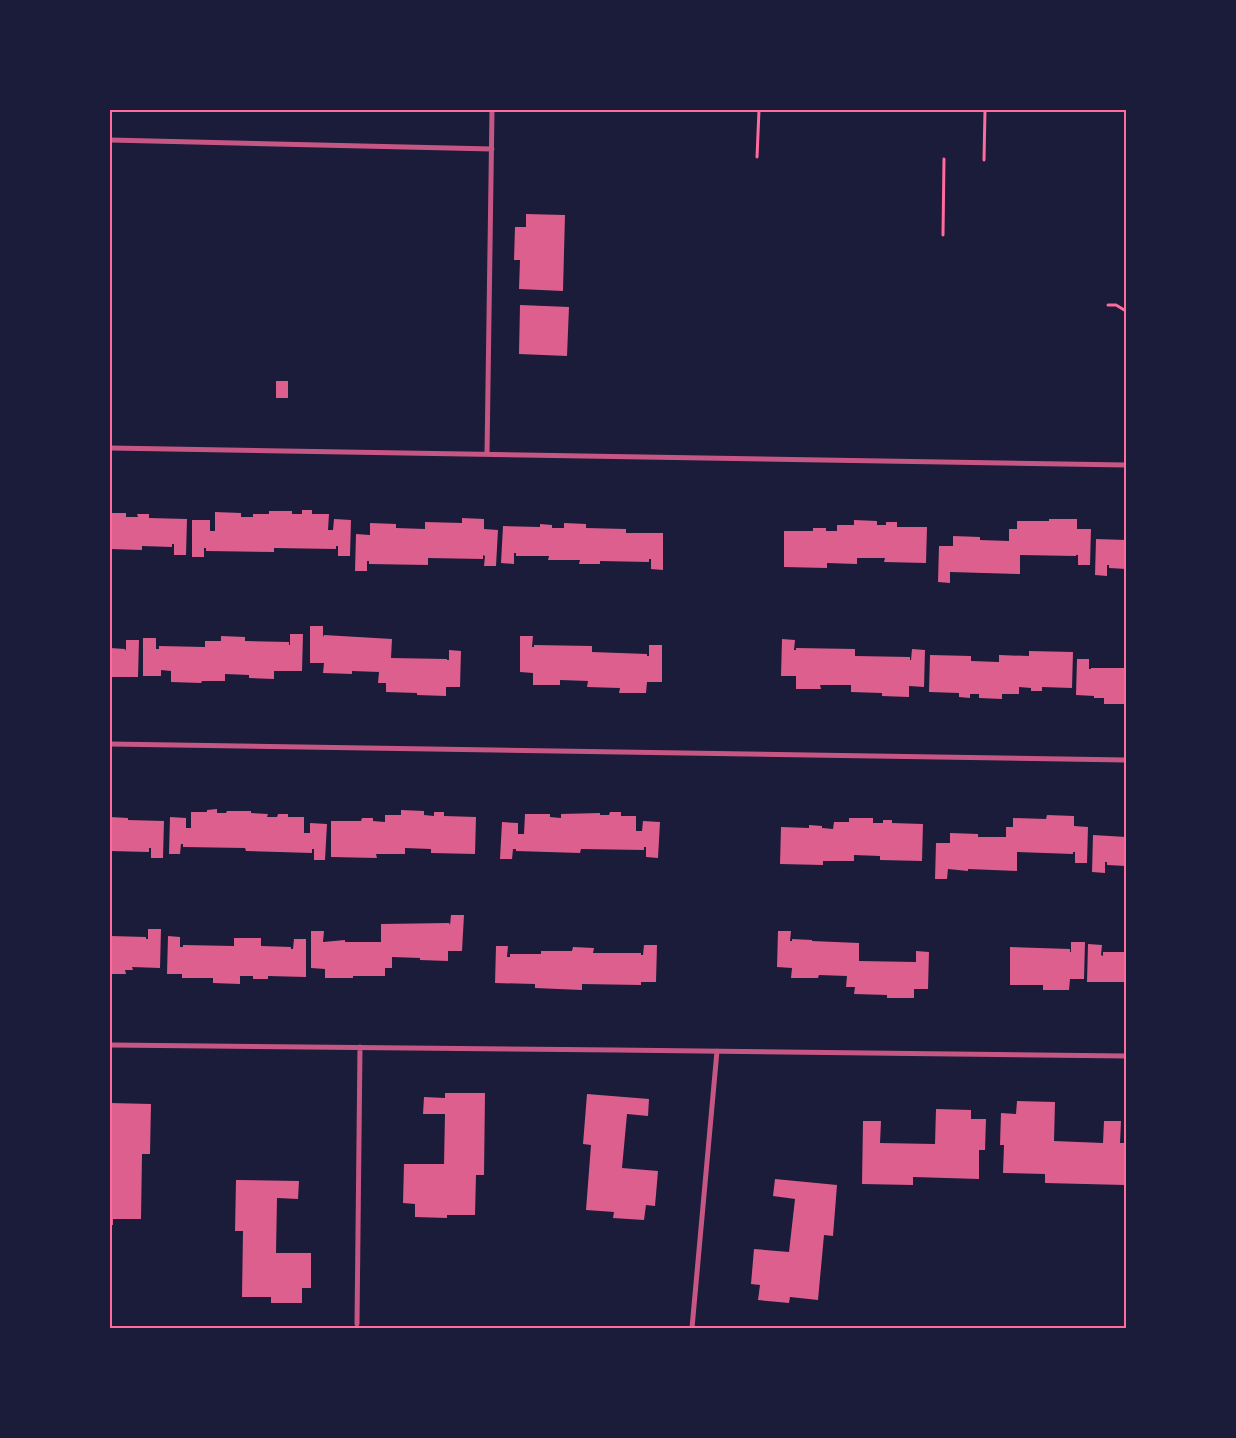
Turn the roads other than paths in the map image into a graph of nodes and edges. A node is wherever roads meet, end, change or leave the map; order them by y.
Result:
1 (492, 110) edge
2 (110, 140) edge
3 (492, 149) junction
4 (110, 448) edge
5 (487, 454) junction
6 (1126, 465) edge
7 (110, 744) edge
8 (1126, 760) edge
9 (110, 1044) edge
10 (360, 1047) junction
11 (717, 1051) junction
12 (1126, 1056) edge
13 (357, 1324) dead end
14 (692, 1328) edge

1 - 3 street
2 - 3 street
3 - 5 street
4 - 5 street
5 - 6 street
7 - 8 street
9 - 10 street
10 - 11 street
10 - 13 street
11 - 12 street
11 - 14 street

